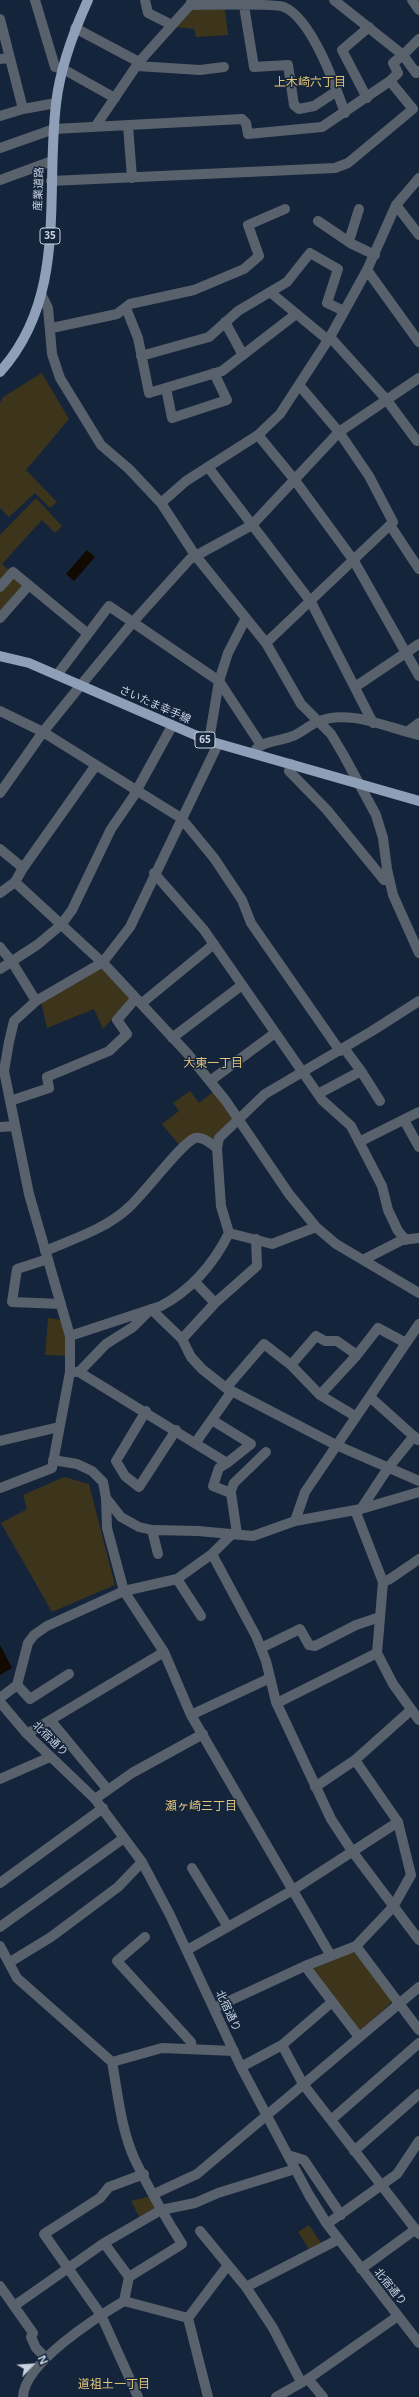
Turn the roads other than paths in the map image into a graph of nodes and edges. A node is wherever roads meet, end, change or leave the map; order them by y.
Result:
1 (35, 0) edge
2 (88, 0) edge
3 (335, 0) edge
4 (412, 0) edge
5 (146, 1) edge
6 (191, 2) edge
7 (222, 3) edge
8 (244, 6) junction
9 (419, 10) edge
10 (0, 19) edge
11 (172, 26) junction
12 (369, 27) junction
13 (75, 28) junction
14 (419, 39) edge
15 (403, 55) junction
16 (5, 59) edge
17 (138, 64) junction
18 (224, 67) dead end
19 (63, 69) junction
20 (419, 71) edge
21 (390, 81) junction
22 (337, 91) junction
23 (115, 98) junction
24 (367, 98) junction
25 (56, 103) junction
26 (22, 109) junction
27 (416, 112) edge
28 (345, 113) junction
29 (0, 116) edge
30 (128, 126) junction
31 (95, 127) junction
32 (54, 128) junction
33 (0, 148) edge
34 (52, 161) junction
35 (132, 178) junction
36 (419, 178) edge
37 (0, 180) edge
38 (51, 181) junction
39 (396, 205) junction
40 (285, 209) dead end
41 (359, 209) dead end
42 (318, 221) dead end
43 (419, 235) edge
44 (349, 241) junction
45 (375, 255) junction
46 (367, 270) junction
47 (270, 292) junction
48 (42, 296) junction
49 (126, 308) junction
50 (344, 311) junction
51 (296, 314) junction
52 (225, 322) junction
53 (52, 328) junction
54 (329, 339) junction
55 (419, 342) edge
56 (243, 355) junction
57 (142, 356) junction
58 (0, 372) edge
59 (214, 374) junction
60 (419, 378) edge
61 (299, 385) junction
62 (166, 388) junction
63 (386, 399) junction
64 (339, 432) junction
65 (258, 435) junction
66 (417, 441) dead end
67 (208, 467) junction
68 (294, 479) junction
69 (161, 503) junction
70 (252, 524) junction
71 (390, 525) junction
72 (195, 555) junction
73 (354, 561) junction
74 (419, 570) edge
75 (29, 585) junction
76 (0, 587) edge
77 (311, 602) junction
78 (0, 618) edge
79 (245, 620) junction
80 (133, 622) junction
81 (87, 633) junction
82 (266, 643) junction
83 (419, 644) edge
84 (407, 653) junction
85 (0, 655) edge
86 (57, 675) junction
87 (419, 676) edge
88 (219, 681) junction
89 (81, 685) junction
90 (355, 687) junction
91 (0, 711) edge
92 (318, 721) junction
93 (373, 723) junction
94 (419, 723) edge
95 (172, 726) junction
96 (43, 732) junction
97 (406, 732) junction
98 (419, 736) edge
99 (213, 742) junction
100 (260, 745) junction
101 (250, 754) junction
102 (291, 764) junction
103 (96, 765) junction
104 (360, 783) junction
105 (136, 790) junction
106 (0, 793) edge
107 (419, 801) edge
108 (181, 818) junction
109 (0, 849) edge
110 (22, 868) junction
111 (154, 874) junction
112 (384, 880) dead end
113 (15, 882) junction
114 (0, 893) edge
115 (61, 925) junction
116 (214, 944) junction
117 (0, 947) edge
118 (419, 952) edge
119 (12, 962) junction
120 (103, 962) junction
121 (0, 969) edge
122 (242, 985) junction
123 (139, 1000) junction
124 (36, 1001) junction
125 (419, 1001) edge
126 (275, 1033) junction
127 (172, 1038) junction
128 (342, 1049) junction
129 (361, 1071) junction
130 (302, 1072) junction
131 (210, 1080) junction
132 (318, 1094) junction
133 (10, 1101) junction
134 (380, 1101) dead end
135 (419, 1112) edge
136 (238, 1119) junction
137 (404, 1120) junction
138 (15, 1126) junction
139 (0, 1128) edge
140 (359, 1142) junction
141 (419, 1147) edge
142 (217, 1148) junction
143 (316, 1228) junction
144 (229, 1233) junction
145 (419, 1238) edge
146 (256, 1239) junction
147 (406, 1240) junction
148 (47, 1255) junction
149 (363, 1260) junction
150 (195, 1282) junction
151 (419, 1293) edge
152 (215, 1303) junction
153 (61, 1304) junction
154 (151, 1309) junction
155 (419, 1324) edge
156 (70, 1336) junction
157 (182, 1339) junction
158 (406, 1344) junction
159 (357, 1355) junction
160 (291, 1365) junction
161 (75, 1372) junction
162 (229, 1390) junction
163 (320, 1395) junction
164 (370, 1397) junction
165 (146, 1412) junction
166 (355, 1416) junction
167 (212, 1420) junction
168 (59, 1427) junction
169 (176, 1430) junction
170 (416, 1439) edge
171 (0, 1441) edge
172 (196, 1442) junction
173 (336, 1445) junction
174 (266, 1452) dead end
175 (53, 1460) junction
176 (226, 1463) junction
177 (388, 1468) junction
178 (419, 1481) edge
179 (0, 1488) edge
180 (230, 1492) junction
181 (419, 1492) edge
182 (106, 1498) junction
183 (358, 1510) junction
184 (294, 1521) junction
185 (152, 1530) junction
186 (234, 1534) junction
187 (158, 1554) dead end
188 (212, 1554) junction
189 (419, 1559) edge
190 (177, 1578) junction
191 (383, 1582) junction
192 (124, 1591) junction
193 (201, 1616) dead end
194 (380, 1617) junction
195 (261, 1648) junction
196 (164, 1652) junction
197 (376, 1653) junction
198 (69, 1674) dead end
199 (270, 1678) junction
200 (17, 1686) junction
201 (0, 1698) edge
202 (0, 1702) edge
203 (277, 1703) junction
204 (411, 1710) junction
205 (191, 1716) junction
206 (419, 1720) edge
207 (51, 1721) junction
208 (27, 1734) junction
209 (203, 1734) junction
210 (50, 1757) junction
211 (355, 1760) junction
212 (0, 1778) edge
213 (315, 1787) junction
214 (108, 1790) junction
215 (95, 1799) junction
216 (102, 1808) junction
217 (398, 1822) junction
218 (124, 1838) junction
219 (352, 1852) junction
220 (142, 1862) junction
221 (419, 1866) edge
222 (192, 1868) dead end
223 (411, 1875) junction
224 (1, 1881) edge
225 (293, 1890) junction
226 (393, 1906) junction
227 (0, 1927) edge
228 (228, 1927) junction
229 (145, 1937) dead end
230 (419, 1940) edge
231 (0, 1946) edge
232 (356, 1946) junction
233 (187, 1950) junction
234 (331, 1956) junction
235 (10, 1962) junction
236 (305, 1966) junction
237 (419, 1987) edge
238 (332, 2002) junction
239 (400, 2003) junction
240 (214, 2008) junction
241 (419, 2030) edge
242 (360, 2037) junction
243 (419, 2043) edge
244 (282, 2045) junction
245 (192, 2048) junction
246 (234, 2051) junction
247 (112, 2062) junction
248 (241, 2067) junction
249 (303, 2084) junction
250 (419, 2094) edge
251 (267, 2115) junction
252 (331, 2120) junction
253 (419, 2141) edge
254 (354, 2151) junction
255 (288, 2155) junction
256 (294, 2169) junction
257 (144, 2174) junction
258 (382, 2185) junction
259 (322, 2188) junction
260 (154, 2194) junction
261 (309, 2196) junction
262 (161, 2210) junction
263 (341, 2215) junction
264 (327, 2224) junction
265 (200, 2231) dead end
266 (417, 2232) edge
267 (339, 2239) junction
268 (104, 2243) junction
269 (228, 2265) junction
270 (69, 2268) junction
271 (361, 2269) junction
272 (129, 2277) junction
273 (0, 2286) edge
274 (246, 2287) junction
275 (124, 2301) junction
276 (14, 2306) junction
277 (101, 2315) junction
278 (398, 2316) junction
279 (188, 2318) junction
280 (417, 2338) edge
281 (46, 2358) junction
282 (305, 2380) junction
283 (23, 2397) edge
284 (138, 2397) edge
285 (208, 2397) edge
286 (276, 2397) edge
287 (322, 2397) edge

1 - 19 street
2 - 13 main road, 産業道路 / 35
3 - 12 street
4 - 9 street
5 - 11 street
6 - 7 street
6 - 11 street
7 - 8 street
8 - 22 street
8 - 22 street
10 - 16 street
11 - 17 street
12 - 15 street
12 - 24 street
13 - 17 street
13 - 19 main road, 産業道路 / 35
14 - 15 street
15 - 20 street
15 - 21 street
16 - 26 street
17 - 18 street
17 - 23 street
19 - 23 street
19 - 25 main road, 産業道路 / 35
21 - 24 street
21 - 27 street
22 - 28 street
23 - 31 street
24 - 28 street
25 - 26 street
25 - 32 main road, 産業道路 / 35
26 - 29 street
27 - 35 street
28 - 30 street
30 - 31 street
30 - 35 street
31 - 32 street
32 - 33 street
32 - 34 main road, 産業道路 / 35
34 - 37 street
34 - 38 main road, 産業道路 / 35
35 - 38 street
36 - 39 street
38 - 48 main road, 産業道路 / 35
39 - 43 street
39 - 45 street
40 - 49 street
41 - 44 street
42 - 44 street
44 - 45 street
45 - 46 street
46 - 50 street
46 - 55 street
47 - 50 street
47 - 51 street
47 - 52 street
48 - 53 street
48 - 58 main road, 産業道路 / 35
49 - 53 street
49 - 57 street
50 - 54 street
51 - 54 street
51 - 56 street
52 - 56 street
52 - 57 street
53 - 69 street
54 - 61 street
54 - 63 street
56 - 59 street
57 - 62 street
59 - 62 street
59 - 62 street
60 - 63 street
61 - 64 street
61 - 65 street
63 - 64 street
63 - 66 street
64 - 68 street
64 - 71 street
65 - 67 street
65 - 68 street
67 - 69 street
67 - 70 street
68 - 70 street
68 - 73 street
69 - 72 street
70 - 72 street
70 - 77 street
71 - 73 street
71 - 74 street
72 - 79 street
72 - 80 street
73 - 77 street
73 - 84 street
75 - 76 street
75 - 78 street
75 - 81 street
77 - 82 street
77 - 90 street
79 - 82 street
79 - 88 street
80 - 81 street
80 - 88 street
80 - 89 street
81 - 86 street
82 - 92 street
83 - 84 street
84 - 87 street
84 - 90 street
85 - 86 main road, さいたま幸手線 / 65
86 - 89 main road, さいたま幸手線 / 65
88 - 99 street
88 - 100 street
89 - 95 main road, さいたま幸手線 / 65
89 - 96 street
90 - 93 street
91 - 96 street
92 - 93 street
92 - 100 street
92 - 104 street
93 - 97 street
94 - 97 street
95 - 99 main road, さいたま幸手線 / 65
95 - 105 street
96 - 103 street
96 - 106 street
97 - 98 street
99 - 101 main road, さいたま幸手線 / 65
99 - 108 street
100 - 101 street
101 - 102 main road, さいたま幸手線 / 65
102 - 104 main road, さいたま幸手線 / 65
102 - 112 street
103 - 105 street
103 - 110 street
104 - 107 main road, さいたま幸手線 / 65
104 - 118 street
105 - 108 street
105 - 115 street
108 - 111 street
108 - 128 street
109 - 110 street
110 - 113 street
111 - 116 street
111 - 120 street
113 - 114 street
113 - 115 street
115 - 119 street
115 - 120 street
116 - 122 street
116 - 123 street
117 - 119 street
119 - 121 street
119 - 124 street
120 - 123 street
120 - 124 street
122 - 126 street
122 - 127 street
123 - 127 street
123 - 133 street
124 - 133 street
125 - 128 street
126 - 130 street
126 - 131 street
127 - 131 street
128 - 129 street
128 - 130 street
129 - 132 street
129 - 134 street
130 - 132 street
130 - 136 street
131 - 136 street
132 - 140 street
133 - 138 street
135 - 137 street
136 - 142 street
136 - 143 street
137 - 140 street
137 - 141 street
138 - 139 street
138 - 148 street
140 - 147 street
142 - 144 street
142 - 148 street
143 - 146 street
143 - 149 street
144 - 146 street
144 - 150 street
145 - 147 street
146 - 152 street
147 - 149 street
148 - 153 street
148 - 153 street
149 - 151 street
150 - 152 street
150 - 154 street
152 - 157 street
153 - 156 street
154 - 156 street
154 - 157 street
154 - 161 street
155 - 158 street
156 - 161 street
157 - 162 street
158 - 159 street
158 - 164 street
159 - 160 street
159 - 163 street
160 - 162 street
160 - 163 street
161 - 165 street
161 - 168 street
162 - 167 street
162 - 173 street
163 - 166 street
164 - 166 street
164 - 170 street
165 - 169 street
165 - 169 street
166 - 173 street
167 - 172 street
167 - 176 street
168 - 171 street
168 - 175 street
169 - 172 street
170 - 177 street
172 - 176 street
173 - 177 street
173 - 184 street
174 - 180 street
175 - 179 street
175 - 182 street
176 - 180 street
177 - 178 street
177 - 183 street
180 - 186 street
181 - 183 street
182 - 185 street
182 - 192 street
183 - 184 street
183 - 191 street
184 - 186 street
185 - 186 street
185 - 187 street
186 - 188 street
188 - 190 street
188 - 195 street
189 - 191 street
190 - 192 street
190 - 193 street
191 - 194 street
192 - 196 street
192 - 200 street
194 - 195 street
194 - 197 street
195 - 199 street
196 - 205 street
196 - 207 street
197 - 203 street
197 - 204 street
198 - 200 street
199 - 203 street
199 - 205 street
200 - 201 street
202 - 208 street, 北宿通り
203 - 213 street
204 - 206 street
204 - 211 street
205 - 209 street
207 - 208 street
207 - 214 street
208 - 210 street, 北宿通り
209 - 214 street
209 - 225 street
210 - 212 street
210 - 215 street, 北宿通り
211 - 213 street
211 - 217 street
213 - 219 street
214 - 215 street
215 - 216 street, 北宿通り
216 - 218 street, 北宿通り
216 - 224 street
217 - 219 street
217 - 223 street
218 - 220 street, 北宿通り
218 - 227 street
219 - 225 street
219 - 226 street
220 - 233 street, 北宿通り
220 - 235 street
221 - 223 street
222 - 228 street
223 - 226 street
225 - 228 street
225 - 234 street
226 - 230 street
226 - 232 street
228 - 233 street
229 - 245 street
231 - 235 street
232 - 234 street
232 - 239 street
233 - 240 street, 北宿通り
234 - 236 street
235 - 247 street
236 - 238 street
236 - 240 street
237 - 239 street
238 - 242 street
238 - 244 street
239 - 241 street
239 - 242 street
240 - 246 street, 北宿通り
242 - 249 street
243 - 252 street
244 - 248 street
244 - 249 street
245 - 246 street
245 - 247 street
246 - 248 street, 北宿通り
247 - 257 street
248 - 251 street, 北宿通り
249 - 251 street
249 - 252 street
250 - 254 street
251 - 255 street, 北宿通り
251 - 260 street
252 - 254 street
253 - 258 street
254 - 258 street
255 - 256 street, 北宿通り
255 - 259 street
256 - 261 street, 北宿通り
256 - 262 street
257 - 260 street
257 - 270 street
258 - 263 street
258 - 266 street
259 - 261 street
259 - 263 street
260 - 262 street
261 - 264 street, 北宿通り
262 - 268 street
262 - 272 street
263 - 264 street
264 - 267 street, 北宿通り
265 - 269 street
266 - 271 street
267 - 271 street, 北宿通り
267 - 274 street
268 - 270 street
268 - 272 street
269 - 274 street
269 - 279 street
270 - 276 street
270 - 277 street
271 - 278 street, 北宿通り
272 - 275 street
273 - 276 street
274 - 282 street
275 - 277 street
275 - 279 street
276 - 281 street
277 - 281 street
277 - 284 street
278 - 280 street, 北宿通り
278 - 282 street
279 - 285 street
281 - 283 street
282 - 286 street
282 - 287 street

